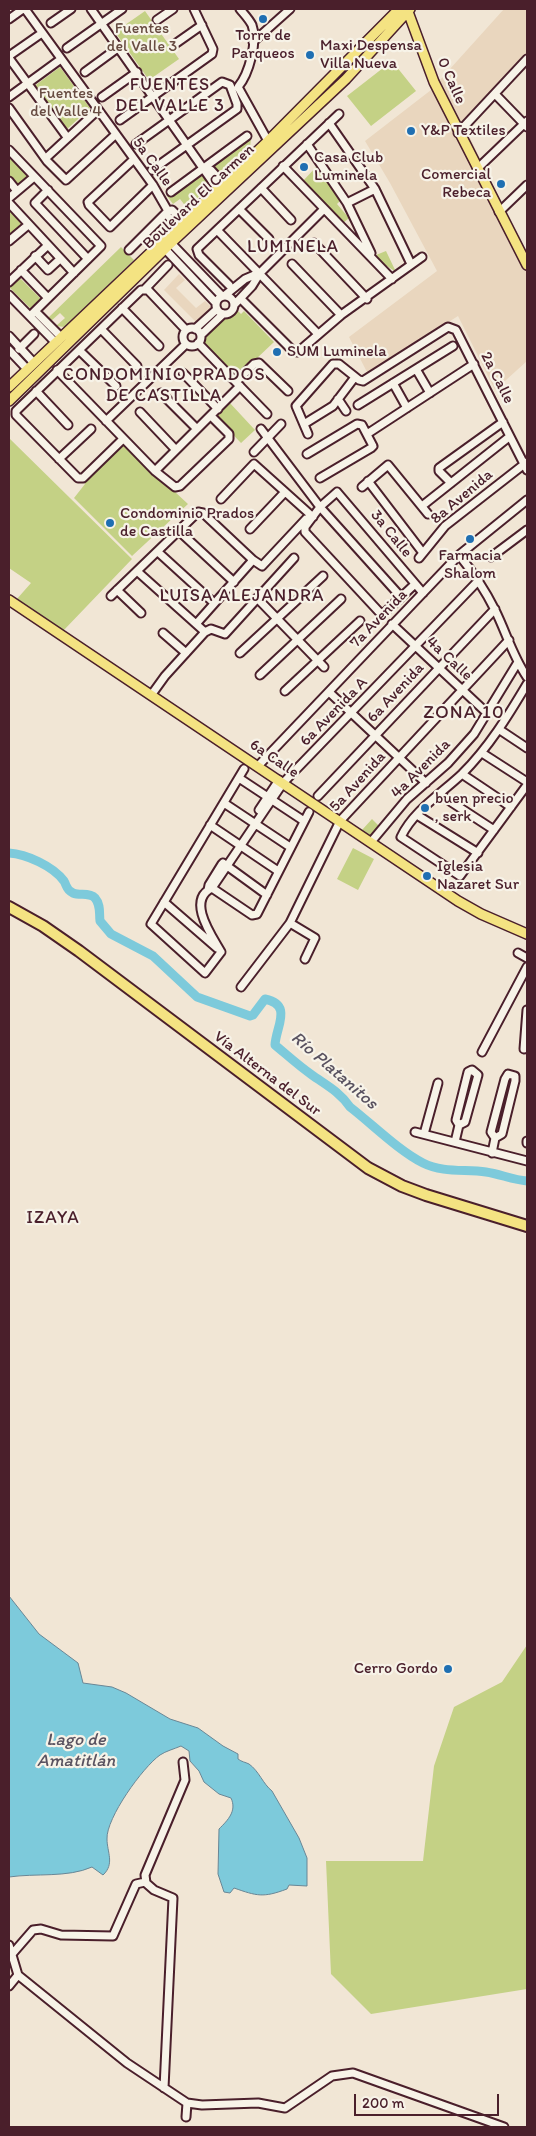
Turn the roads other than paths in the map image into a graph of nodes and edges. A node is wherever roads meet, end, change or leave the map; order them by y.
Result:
1 (24, 9) edge
2 (71, 9) edge
3 (91, 9) edge
4 (122, 9) edge
5 (173, 9) edge
6 (194, 9) edge
7 (240, 9) edge
8 (290, 9) edge
9 (406, 10) edge
10 (9, 19) edge
11 (157, 20) dead end
12 (51, 23) dead end
13 (102, 23) junction
14 (202, 24) junction
15 (42, 33) junction
16 (253, 42) junction
17 (175, 44) dead end
18 (119, 47) junction
19 (67, 48) dead end
20 (9, 57) edge
21 (61, 59) junction
22 (527, 59) edge
23 (84, 72) dead end
24 (137, 72) junction
25 (28, 84) junction
26 (495, 94) junction
27 (153, 95) junction
28 (9, 97) edge
29 (102, 97) dead end
30 (9, 108) edge
31 (98, 110) junction
32 (339, 114) dead end
33 (120, 120) dead end
34 (170, 120) junction
35 (329, 123) junction
36 (526, 124) edge
37 (458, 133) junction
38 (115, 135) junction
39 (248, 136) dead end
40 (67, 137) junction
41 (268, 141) junction
42 (136, 144) dead end
43 (188, 144) junction
44 (307, 144) junction
45 (9, 150) edge
46 (46, 158) junction
47 (133, 160) junction
48 (252, 161) junction
49 (283, 166) junction
50 (205, 168) junction
51 (478, 169) junction
52 (152, 170) dead end
53 (34, 177) junction
54 (9, 181) edge
55 (152, 185) junction
56 (220, 185) junction
57 (527, 185) edge
58 (261, 188) junction
59 (375, 189) junction
60 (48, 190) junction
61 (17, 191) junction
62 (171, 192) dead end
63 (9, 198) edge
64 (9, 203) edge
65 (347, 203) junction
66 (239, 209) junction
67 (324, 209) junction
68 (168, 211) junction
69 (499, 212) junction
70 (291, 220) dead end
71 (180, 224) junction
72 (28, 225) junction
73 (217, 230) junction
74 (269, 239) dead end
75 (9, 241) edge
76 (314, 243) dead end
77 (47, 246) junction
78 (168, 246) junction
79 (130, 250) dead end
80 (198, 253) junction
81 (36, 256) junction
82 (422, 257) dead end
83 (526, 258) edge
84 (60, 259) junction
85 (186, 259) junction
86 (88, 260) junction
87 (374, 260) junction
88 (292, 264) dead end
89 (411, 264) junction
90 (168, 265) dead end
91 (21, 270) junction
92 (74, 273) junction
93 (260, 273) junction
94 (132, 276) junction
95 (392, 279) junction
96 (9, 282) edge
97 (229, 285) dead end
98 (144, 289) junction
99 (9, 295) edge
100 (223, 296) junction
101 (48, 298) junction
102 (367, 299) junction
103 (244, 301) dead end
104 (234, 305) junction
105 (122, 308) junction
106 (218, 308) junction
107 (32, 314) junction
108 (341, 315) junction
109 (101, 329) junction
110 (195, 329) junction
111 (186, 330) junction
112 (34, 334) dead end
113 (318, 334) junction
114 (201, 335) junction
115 (9, 336) edge
116 (58, 339) junction
117 (198, 343) junction
118 (186, 344) junction
119 (159, 346) dead end
120 (452, 346) dead end
121 (15, 350) edge
122 (79, 350) junction
123 (474, 364) junction
124 (30, 366) junction
125 (137, 366) dead end
126 (416, 369) junction
127 (57, 370) junction
128 (182, 372) dead end
129 (355, 377) junction
130 (393, 383) junction
131 (238, 384) junction
132 (116, 386) dead end
133 (9, 387) edge
134 (288, 391) dead end
135 (36, 392) junction
136 (161, 393) dead end
137 (430, 393) junction
138 (338, 399) junction
139 (9, 401) edge
140 (358, 405) dead end
141 (218, 408) junction
142 (408, 408) junction
143 (346, 411) dead end
144 (140, 412) dead end
145 (267, 414) dead end
146 (211, 416) junction
147 (106, 421) junction
148 (503, 422) junction
149 (281, 424) dead end
150 (304, 424) junction
151 (68, 425) dead end
152 (91, 429) dead end
153 (197, 429) junction
154 (261, 430) dead end
155 (308, 434) dead end
156 (367, 434) junction
157 (509, 437) junction
158 (267, 438) junction
159 (123, 439) junction
160 (176, 450) junction
161 (254, 452) dead end
162 (307, 454) dead end
163 (59, 459) junction
164 (526, 465) edge
165 (155, 471) junction
166 (320, 478) dead end
167 (368, 481) junction
168 (451, 483) junction
169 (362, 486) dead end
170 (285, 492) junction
171 (221, 499) dead end
172 (527, 500) edge
173 (422, 506) junction
174 (320, 507) junction
175 (428, 514) dead end
176 (312, 516) junction
177 (250, 529) dead end
178 (527, 530) edge
179 (179, 531) junction
180 (158, 552) junction
181 (459, 554) junction
182 (490, 557) dead end
183 (294, 558) dead end
184 (253, 560) junction
185 (138, 572) junction
186 (323, 576) dead end
187 (479, 580) junction
188 (234, 582) junction
189 (414, 585) junction
190 (117, 590) junction
191 (422, 593) junction
192 (111, 596) dead end
193 (257, 598) junction
194 (401, 598) junction
195 (341, 599) dead end
196 (9, 600) edge
197 (214, 603) junction
198 (495, 609) junction
199 (141, 613) dead end
200 (277, 619) junction
201 (360, 621) dead end
202 (196, 624) junction
203 (392, 624) junction
204 (205, 632) junction
205 (163, 634) dead end
206 (297, 640) junction
207 (509, 640) junction
208 (416, 646) junction
209 (186, 653) junction
210 (240, 654) dead end
211 (318, 661) junction
212 (518, 662) junction
213 (324, 667) dead end
214 (439, 668) junction
215 (260, 675) dead end
216 (527, 677) edge
217 (527, 684) edge
218 (462, 690) junction
219 (285, 691) dead end
220 (329, 692) junction
221 (152, 694) junction
222 (352, 714) junction
223 (488, 714) junction
224 (500, 730) junction
225 (375, 736) junction
226 (526, 744) edge
227 (482, 752) junction
228 (398, 758) junction
229 (258, 766) junction
230 (244, 770) dead end
231 (462, 774) junction
232 (239, 778) junction
233 (281, 782) junction
234 (527, 783) edge
235 (426, 784) junction
236 (439, 794) junction
237 (318, 796) dead end
238 (269, 798) junction
239 (224, 803) junction
240 (511, 807) junction
241 (309, 812) dead end
242 (417, 815) junction
243 (304, 821) junction
244 (340, 821) junction
245 (253, 822) junction
246 (210, 825) junction
247 (494, 830) junction
248 (371, 842) junction
249 (238, 844) junction
250 (290, 847) junction
251 (478, 853) junction
252 (224, 865) junction
253 (278, 871) junction
254 (210, 888) junction
255 (267, 895) junction
256 (9, 902) edge
257 (164, 902) junction
258 (9, 907) edge
259 (290, 923) junction
260 (527, 934) edge
261 (221, 952) junction
262 (518, 953) dead end
263 (527, 958) edge
264 (305, 959) dead end
265 (527, 967) edge
266 (241, 987) dead end
267 (527, 1010) edge
268 (524, 1049) dead end
269 (482, 1052) dead end
270 (438, 1084) dead end
271 (459, 1125) junction
272 (415, 1132) dead end
273 (424, 1134) junction
274 (495, 1138) junction
275 (455, 1142) junction
276 (492, 1152) junction
277 (527, 1161) edge
278 (527, 1221) edge
279 (527, 1226) edge
280 (183, 1762) dead end
281 (146, 1882) junction
282 (9, 1945) edge
283 (13, 1953) junction
284 (18, 1975) junction
285 (9, 1984) edge
286 (164, 2088) junction
287 (186, 2103) junction
288 (186, 2117) dead end
289 (504, 2127) edge

1 - 10 street
1 - 15 street, 5a Calle
2 - 12 street
3 - 13 street
4 - 13 street
5 - 11 street
6 - 14 street
7 - 16 street
8 - 16 street
9 - 37 main road, 0 Calle
9 - 41 main road, Boulevard El Carmen
9 - 48 main road, Boulevard El Carmen
13 - 18 street
13 - 19 street
14 - 17 street
14 - 27 street
15 - 20 street
15 - 21 street, 5a Calle
16 - 41 street
18 - 23 street
18 - 24 street
20 - 25 street
21 - 25 street
21 - 31 street, 5a Calle
22 - 26 street
24 - 27 street
24 - 29 street
25 - 28 street
25 - 40 street
26 - 36 street
26 - 37 street
27 - 33 street
27 - 34 street
30 - 46 street
31 - 38 street, 5a Calle
31 - 40 street
32 - 35 street
34 - 42 street
34 - 43 street
34 - 43 street
35 - 44 street
35 - 59 street
36 - 51 street
37 - 51 main road, 0 Calle
38 - 46 street
38 - 47 street, 5a Calle
39 - 50 street
40 - 46 street
41 - 48 main road, Boulevard El Carmen
43 - 50 street
43 - 52 street
44 - 49 street
44 - 65 street
45 - 53 street
47 - 55 street, 5a Calle
47 - 55 street
48 - 56 main road, Boulevard El Carmen
48 - 78 main road, Boulevard El Carmen
49 - 58 street
49 - 67 street
50 - 56 street
50 - 62 street
51 - 69 main road, 0 Calle
53 - 60 street
53 - 61 street
54 - 61 street
55 - 68 street, 5a Calle
56 - 71 main road, Boulevard El Carmen
57 - 69 street
58 - 66 street
58 - 70 street
59 - 65 street
59 - 89 street
60 - 86 street
60 - 86 street
61 - 63 street
64 - 72 street
65 - 87 street
66 - 73 street
66 - 74 street
67 - 87 street
67 - 93 street
68 - 71 street
68 - 79 street
69 - 83 main road, 0 Calle
71 - 94 main road, Boulevard El Carmen
72 - 75 street
72 - 77 street
73 - 80 street
73 - 93 street
76 - 102 street
77 - 81 street
77 - 84 street
78 - 85 street
78 - 94 main road, Boulevard El Carmen
78 - 106 street
80 - 85 street
80 - 97 street
81 - 84 street
81 - 91 street
82 - 89 street
84 - 92 street
85 - 100 street
86 - 92 street
87 - 95 street
88 - 108 street
89 - 95 street
90 - 98 street
91 - 96 street
91 - 101 street
92 - 101 street
93 - 100 street
93 - 104 street
93 - 113 street
94 - 116 main road, Boulevard El Carmen
94 - 139 main road, Boulevard El Carmen
95 - 102 street
98 - 105 street
98 - 111 street
99 - 107 street
100 - 104 street
100 - 106 street
101 - 107 street
102 - 108 street
103 - 113 street
104 - 106 street
105 - 109 street
105 - 119 street
106 - 110 street
106 - 114 street
107 - 116 street
108 - 113 street
109 - 122 street
109 - 125 street
110 - 111 street
110 - 114 street
111 - 118 street
112 - 121 street
114 - 117 street
115 - 121 street
116 - 124 main road, Boulevard El Carmen
117 - 118 street
117 - 131 street
118 - 147 street
120 - 126 street
121 - 124 street
122 - 127 street
122 - 132 street
123 - 129 street, 2a Calle
123 - 137 street
123 - 148 street, 2a Calle
124 - 133 main road, Boulevard El Carmen
126 - 130 street
126 - 137 street
127 - 135 street
127 - 147 street
128 - 141 street
129 - 138 street
129 - 150 street
130 - 140 street
130 - 142 street
131 - 134 street
131 - 141 street
131 - 145 street
135 - 151 street
135 - 163 street
136 - 153 street
137 - 142 street
138 - 143 street
138 - 150 street
141 - 146 street
142 - 156 street
144 - 160 street
146 - 153 street
146 - 165 street
147 - 159 street
148 - 157 street, 2a Calle
148 - 168 street
149 - 158 street
150 - 155 street
152 - 163 street
153 - 160 street
154 - 158 street
156 - 162 street
156 - 166 street
157 - 164 street, 2a Calle
157 - 168 street
158 - 161 street
158 - 174 street
159 - 163 street
159 - 165 street
160 - 165 street
164 - 167 street, 8a Avenida
167 - 169 street
167 - 173 street
168 - 173 street
170 - 171 street
170 - 176 street
170 - 177 street
172 - 181 street, 7a Avenida
173 - 175 street
174 - 176 street
174 - 189 street, 3a Calle
174 - 194 street
176 - 184 street
176 - 194 street
178 - 182 street
179 - 180 street
179 - 184 street
179 - 188 street
180 - 185 street
180 - 197 street
181 - 187 street
181 - 191 street, 7a Avenida
183 - 193 street
184 - 188 street
185 - 190 street
185 - 202 street
186 - 200 street
187 - 198 street
187 - 208 street, 6a Avenida A
188 - 197 street
189 - 191 street, 3a Calle
189 - 194 street
190 - 192 street
190 - 199 street
191 - 203 street, 7a Avenida
193 - 200 street
193 - 204 street
195 - 206 street
196 - 221 main road, 6a Calle
197 - 202 street
198 - 207 street
198 - 214 street, 6a Avenida
200 - 206 street
200 - 210 street
201 - 211 street
202 - 204 street
203 - 208 street, 4a Calle
203 - 220 street, 7a Avenida
204 - 209 street
205 - 209 street
206 - 211 street
206 - 215 street
207 - 212 street
207 - 218 street, 5a Avenida
208 - 214 street, 4a Calle
208 - 222 street, 6a Avenida A
209 - 221 street
211 - 213 street
211 - 219 street
212 - 216 street
212 - 223 street, 4a Avenida
214 - 218 street, 4a Calle
214 - 225 street, 6a Avenida
217 - 224 street
218 - 223 street, 4a Calle
218 - 228 street, 5a Avenida
220 - 222 street
220 - 229 street, 7a Avenida
221 - 229 main road, 6a Calle
222 - 225 street
222 - 233 street, 6a Avenida A
223 - 235 street, 4a Avenida
224 - 226 street
224 - 227 street
225 - 228 street
225 - 237 street, 6a Avenida
227 - 231 street
227 - 234 street
228 - 235 street
228 - 244 street, 5a Avenida
229 - 233 main road, 6a Calle
230 - 232 street
231 - 236 street
231 - 240 street
232 - 238 street
232 - 239 street
233 - 238 street, 6a Avenida A
233 - 244 main road, 6a Calle
234 - 240 street
235 - 248 street, 4a Avenida
236 - 242 street
236 - 247 street
238 - 243 street
238 - 245 street, 6a Avenida A
239 - 245 street
239 - 246 street
240 - 247 street
241 - 243 street
242 - 251 street
242 - 251 street
243 - 250 street
244 - 248 main road, 6a Calle
244 - 259 street, 5a Avenida
245 - 249 street, 6a Avenida A
245 - 250 street
246 - 249 street
246 - 257 street
247 - 251 street
248 - 260 main road, 6a Calle
249 - 252 street, 6a Avenida A
249 - 253 street
250 - 253 street
252 - 254 street, 6a Avenida A
252 - 255 street
253 - 255 street
254 - 255 street
254 - 261 street, 6a Avenida A
256 - 278 highway, Vía Alterna del Sur
257 - 261 street
257 - 261 street
258 - 279 highway, Vía Alterna del Sur
259 - 264 street
259 - 266 street, 5a Avenida
262 - 263 street
265 - 269 street
267 - 268 street
270 - 273 street
271 - 271 street
271 - 275 street
272 - 273 street
273 - 275 street
274 - 274 street
274 - 276 street
275 - 276 street
276 - 277 street
280 - 281 street
281 - 283 street
281 - 286 street
282 - 283 street
283 - 284 street
284 - 285 street
284 - 286 street
286 - 287 street
287 - 288 street
287 - 289 street

